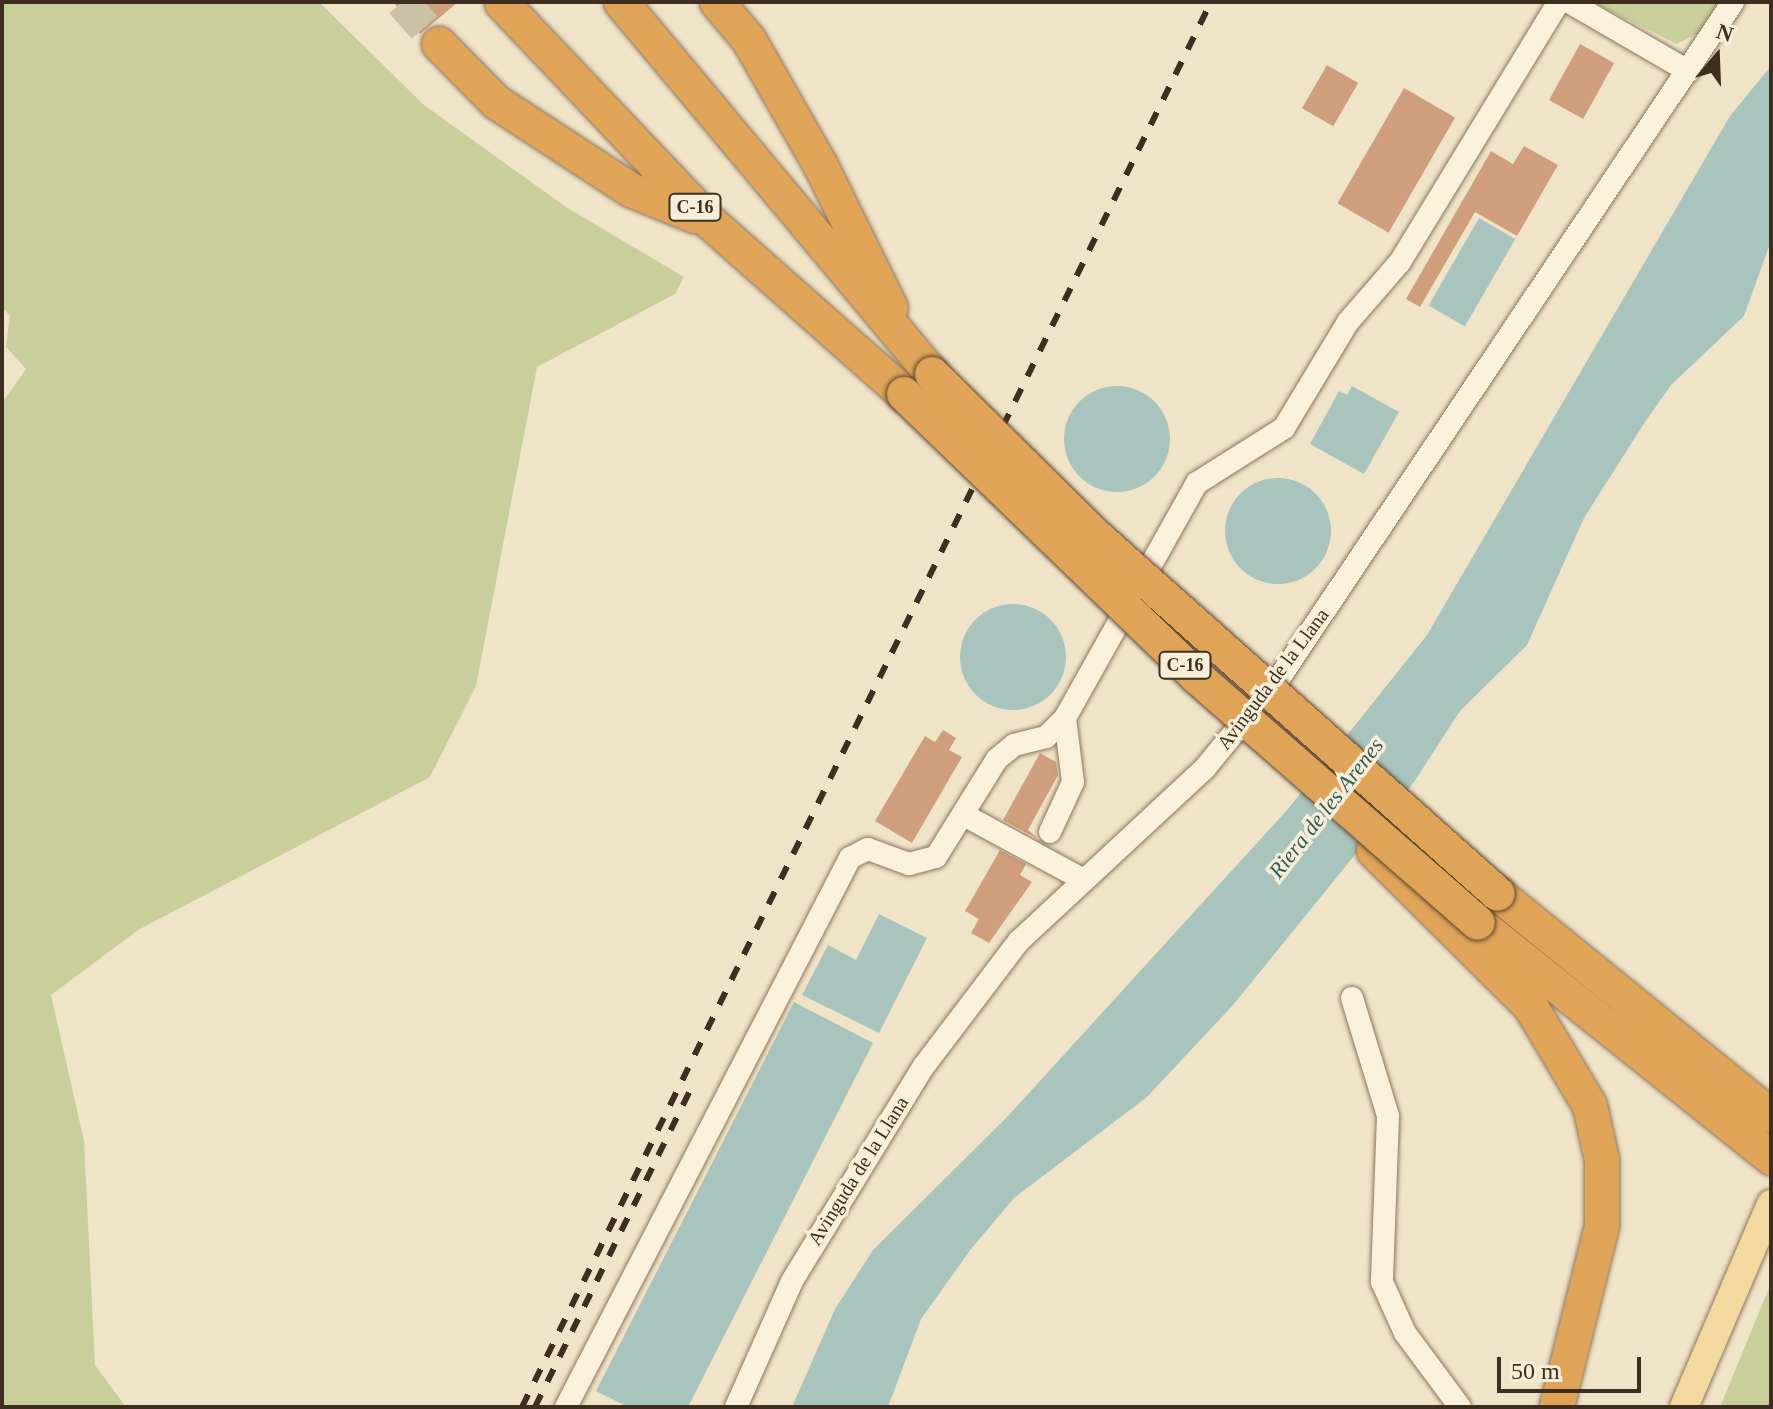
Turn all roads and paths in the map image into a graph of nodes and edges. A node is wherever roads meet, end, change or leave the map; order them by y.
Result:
1 (621, 2) edge
2 (717, 2) edge
3 (1559, 2) edge
4 (1569, 2) edge
5 (1733, 2) edge
6 (502, 3) edge
7 (439, 44) tunnel mouth
8 (1688, 71) junction
9 (711, 223) junction
10 (909, 349) junction
11 (1065, 718) junction
12 (964, 815) junction
13 (1050, 832) dead end
14 (1082, 879) junction
15 (1465, 926) junction
16 (1352, 998) dead end
17 (1770, 1107) edge
18 (1764, 1153) edge
19 (1771, 1204) edge
20 (566, 1407) edge
21 (736, 1407) edge
22 (1460, 1407) edge
23 (1557, 1407) edge
24 (1684, 1407) edge

1 - 10 highway, C-16
2 - 10 highway, C-16
3 - 11 street
4 - 8 street
5 - 8 street, Avinguda de la Llana
6 - 9 highway, C-16
7 - 9 highway, C-16
8 - 14 street, Avinguda de la Llana
9 - 15 highway, C-16, bridge
10 - 17 highway, C-16, bridge
11 - 12 street
11 - 13 street
12 - 14 street
12 - 20 street
14 - 21 street, Avinguda de la Llana
15 - 18 highway, C-16
15 - 23 highway
16 - 22 street
19 - 24 main road

